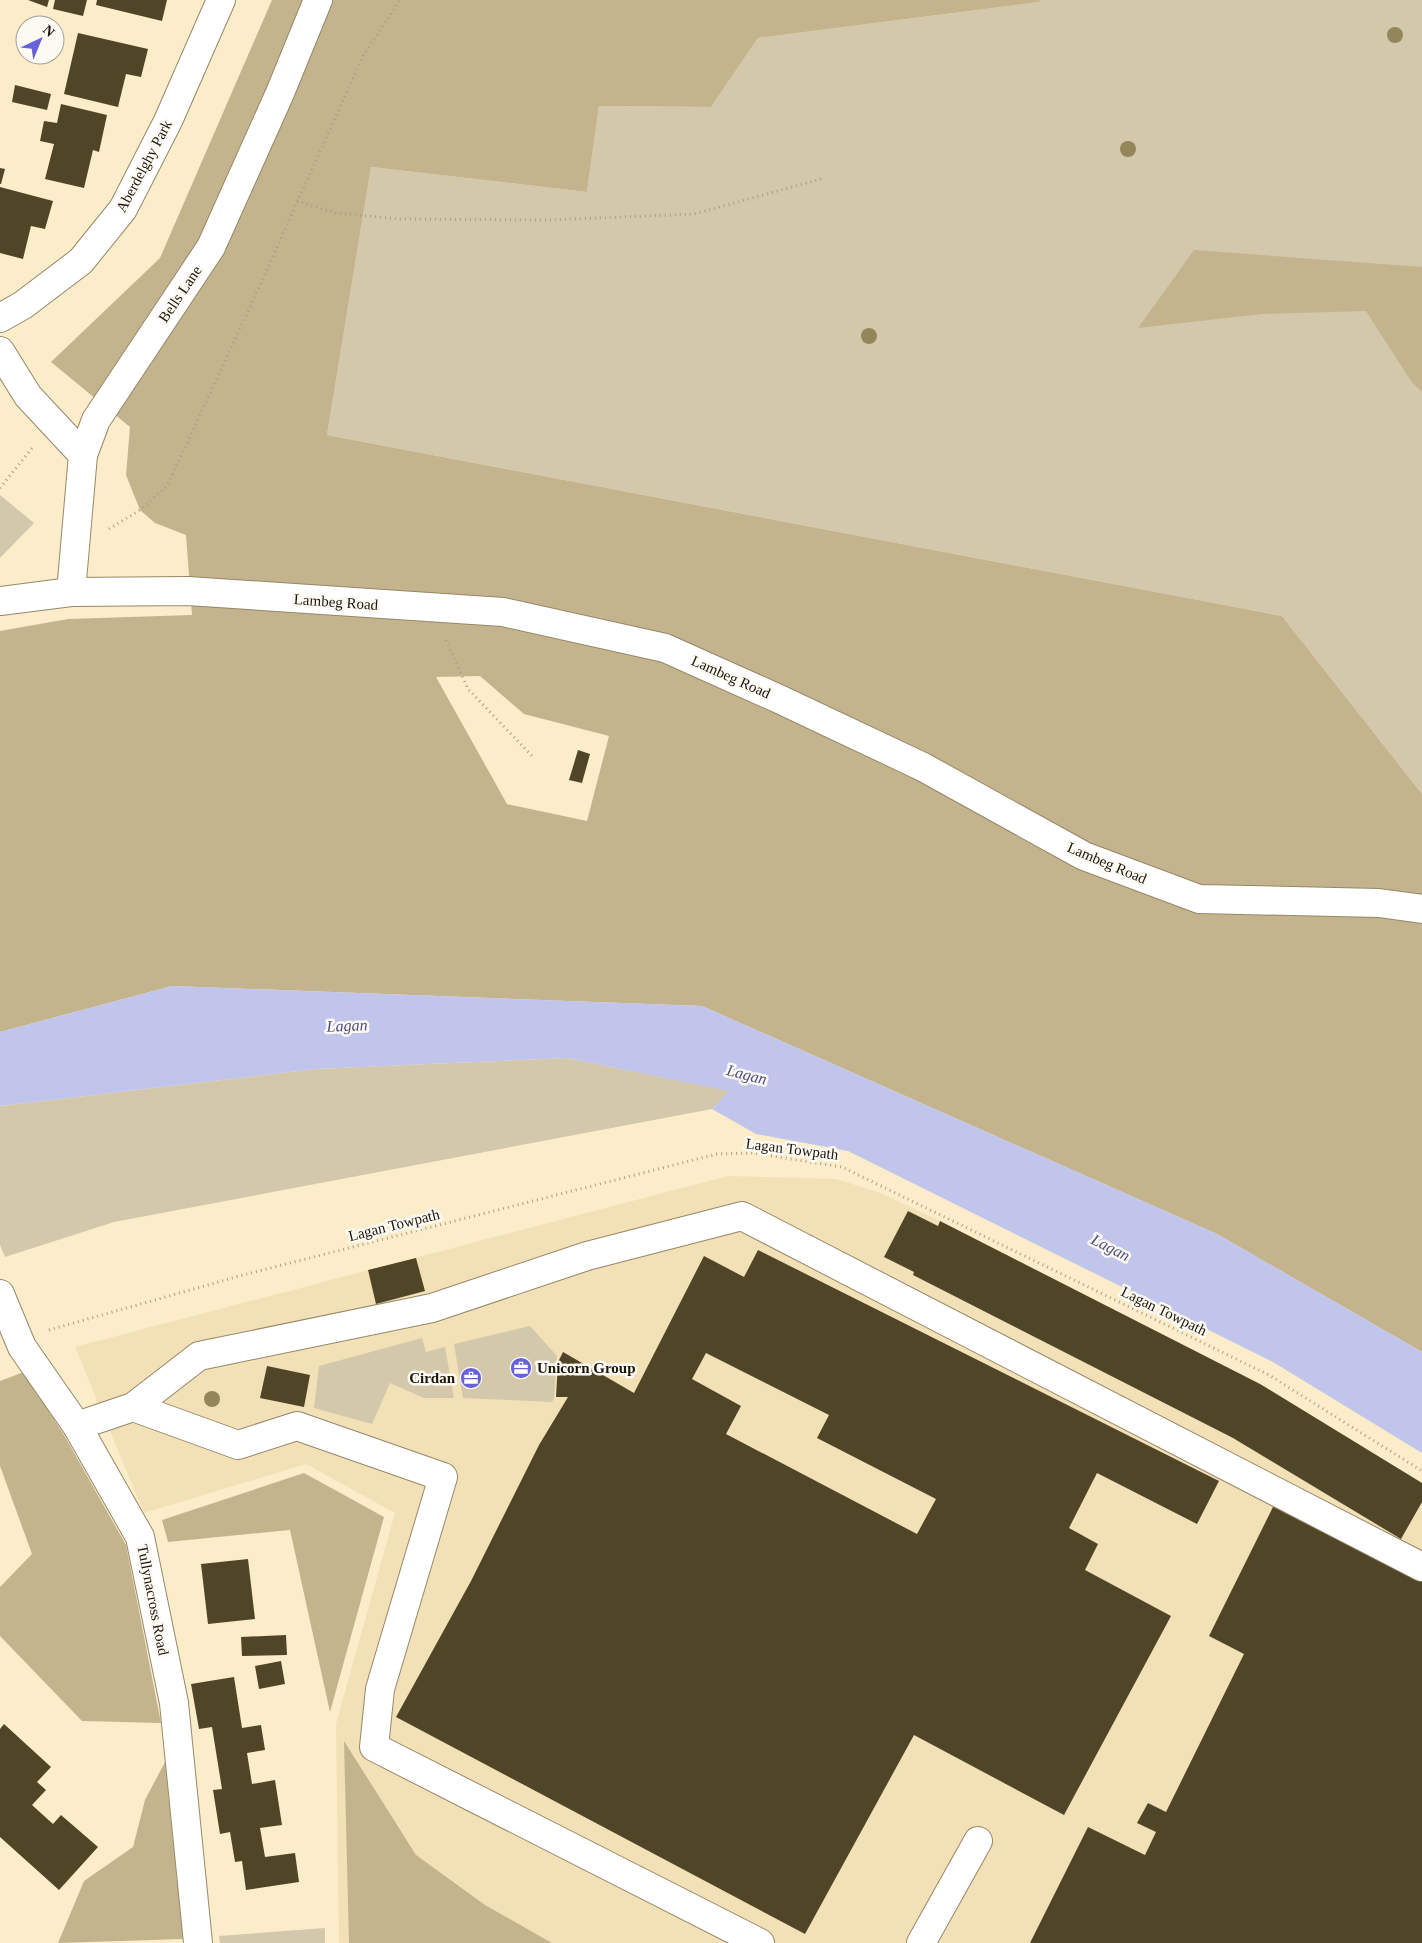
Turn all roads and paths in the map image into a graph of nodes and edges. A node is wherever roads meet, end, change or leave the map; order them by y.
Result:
1 (221, 0) edge
2 (318, 0) edge
3 (400, 0) edge
4 (821, 179) dead end
5 (298, 201) junction
6 (0, 318) edge
7 (0, 351) edge
8 (53, 422) junction
9 (83, 455) junction
10 (0, 488) edge
11 (74, 550) junction
12 (71, 592) junction
13 (0, 601) edge
14 (432, 608) junction
15 (533, 757) dead end
16 (1422, 909) edge
17 (0, 1294) edge
18 (20, 1342) junction
19 (134, 1407) junction
20 (77, 1426) junction
21 (1422, 1471) edge
22 (1422, 1567) edge
23 (978, 1840) dead end
24 (198, 1943) edge
25 (760, 1943) edge
26 (921, 1943) edge

1 - 6 street, Aberdelghy Park
2 - 9 street, Bells Lane
3 - 5 path
4 - 5 path
5 - 11 path
7 - 8 street
8 - 9 street
8 - 10 path
9 - 11 street, Bells Lane
11 - 12 street, Bells Lane
12 - 13 street, Lambeg Road
12 - 14 street, Lambeg Road
14 - 15 path
14 - 16 street, Lambeg Road
17 - 18 street, Tullynacross Road
18 - 20 street, Tullynacross Road
18 - 21 path, Lagan Towpath
19 - 20 street
19 - 22 street
19 - 25 street
20 - 24 street, Tullynacross Road
23 - 26 street

